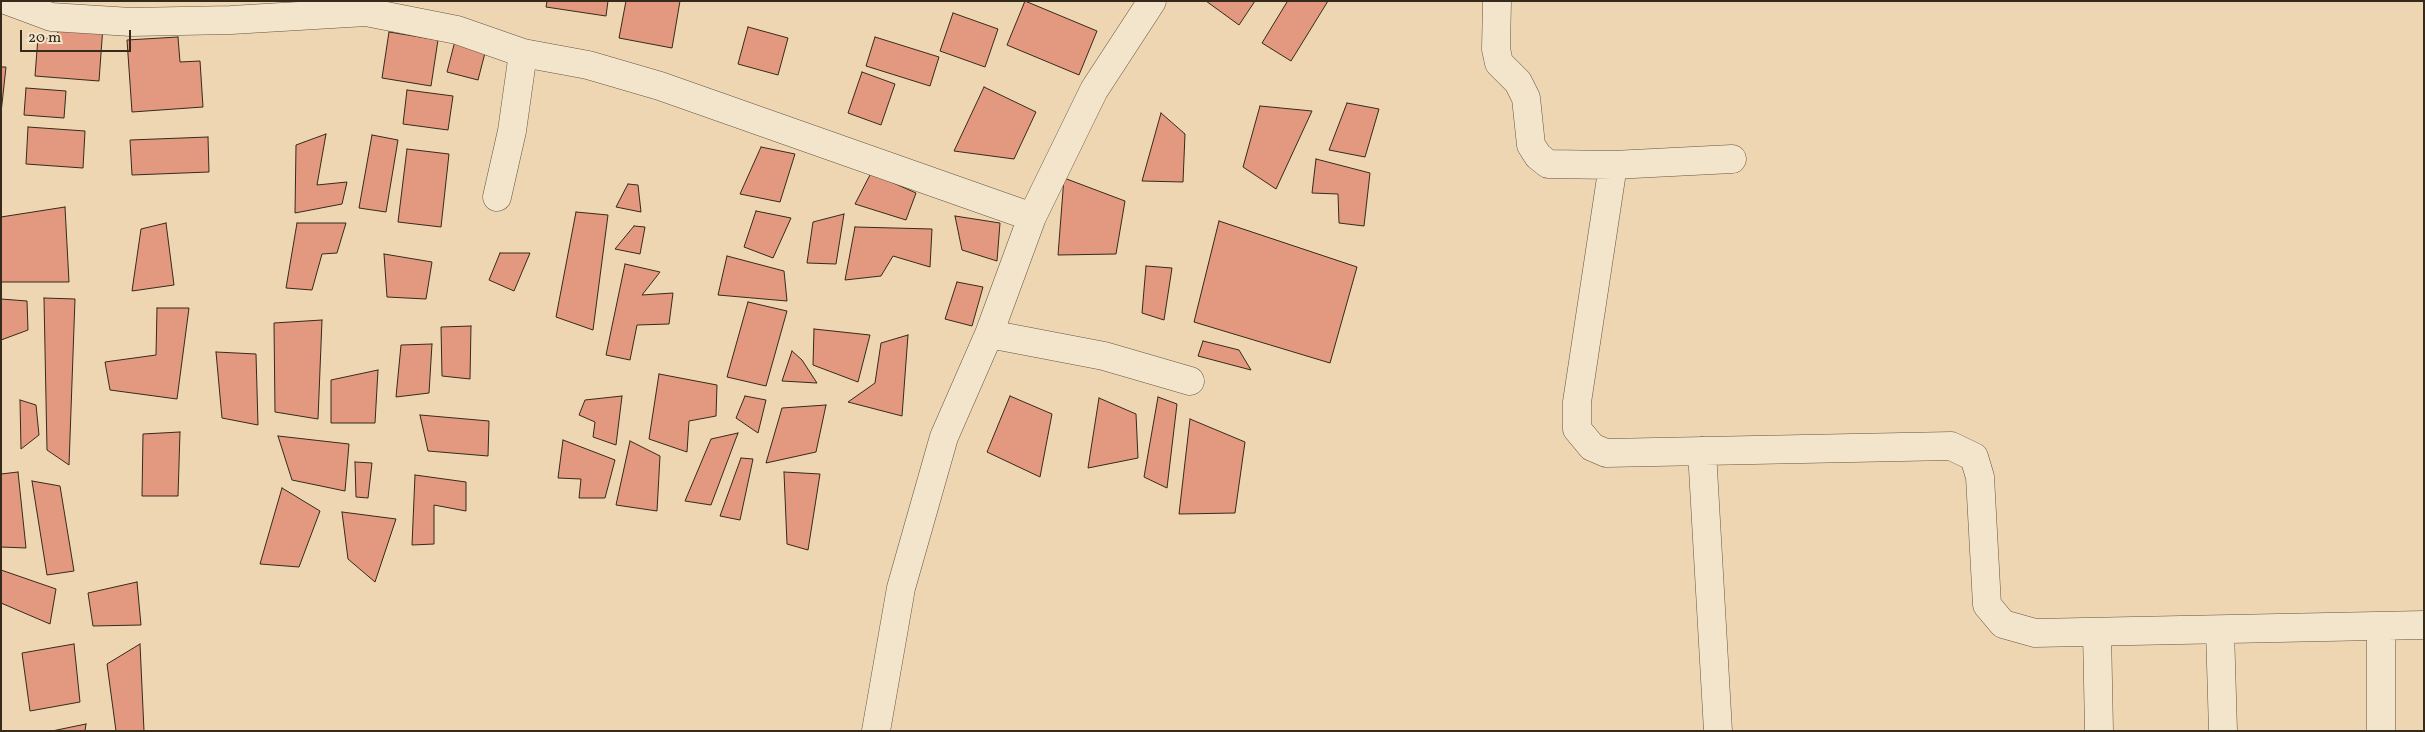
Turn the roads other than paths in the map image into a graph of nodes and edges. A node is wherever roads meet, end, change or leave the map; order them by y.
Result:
1 (8, 1) edge
2 (1152, 1) edge
3 (1497, 1) edge
4 (523, 53) junction
5 (1732, 159) dead end
6 (1613, 165) junction
7 (497, 197) dead end
8 (1032, 217) junction
9 (990, 334) junction
10 (1190, 381) dead end
11 (1702, 451) junction
12 (2381, 626) junction
13 (2424, 626) edge
14 (2220, 630) junction
15 (2097, 632) junction
16 (876, 731) edge
17 (1718, 731) edge
18 (2099, 731) edge
19 (2223, 731) edge
20 (2381, 731) edge

1 - 4 street
2 - 8 street
3 - 6 street
4 - 7 street
4 - 8 street
5 - 6 street
6 - 11 street
8 - 9 street
9 - 10 street
9 - 16 street
11 - 15 street
11 - 17 street
12 - 13 street
12 - 14 street
12 - 20 street
14 - 15 street
14 - 19 street
15 - 18 street

